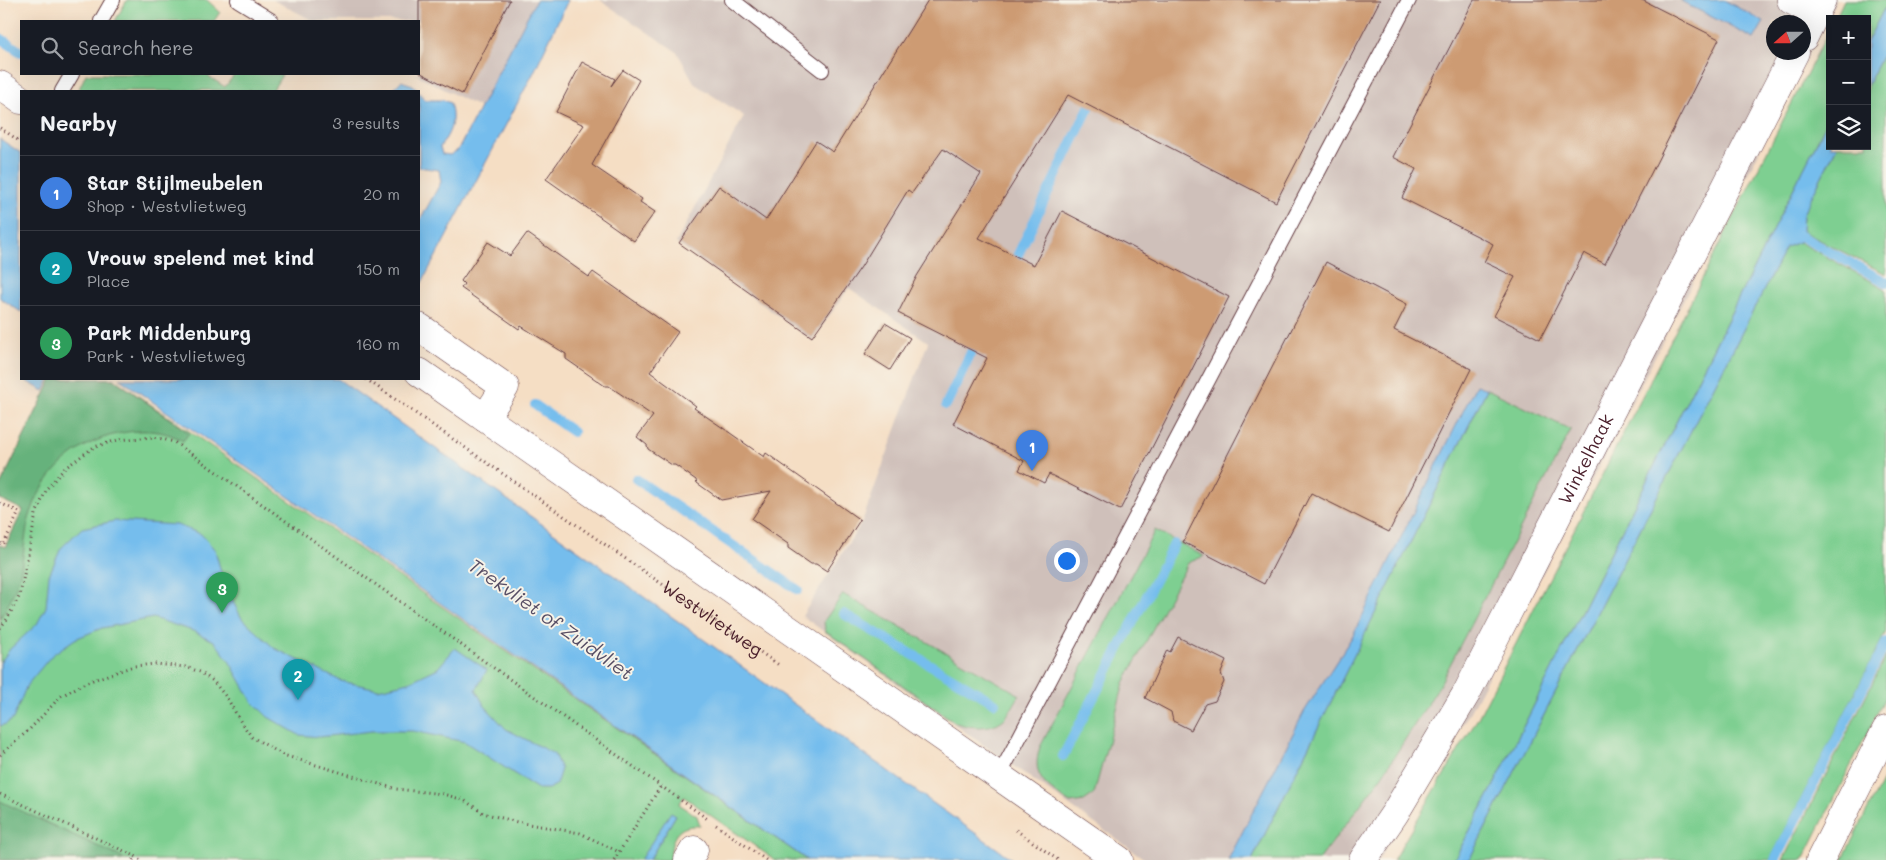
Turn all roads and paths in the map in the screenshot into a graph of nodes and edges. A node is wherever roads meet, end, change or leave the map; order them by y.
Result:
1 (113, 0) edge
2 (238, 0) edge
3 (732, 0) edge
4 (1409, 0) edge
5 (1791, 0) edge
6 (1819, 6) edge
7 (102, 20) edge
8 (270, 20) edge
9 (1811, 23) edge
10 (1792, 60) edge
11 (822, 70) dead end
12 (71, 75) edge
13 (0, 85) edge
14 (63, 90) edge
15 (20, 99) edge
16 (0, 128) edge
17 (20, 141) edge
18 (420, 328) edge
19 (420, 373) edge
20 (367, 380) edge
21 (485, 418) junction
22 (0, 502) edge
23 (0, 544) edge
24 (0, 628) edge
25 (780, 666) dead end
26 (1886, 730) edge
27 (0, 755) edge
28 (999, 776) junction
29 (0, 794) edge
30 (1012, 827) dead end
31 (619, 852) junction
32 (134, 858) edge
33 (141, 860) edge
34 (614, 860) edge
35 (1058, 860) edge
36 (1119, 860) edge
37 (1363, 860) edge
38 (1820, 860) edge

1 - 7 lane
2 - 8 lane
3 - 11 lane
4 - 28 lane
5 - 6 street
6 - 9 street
10 - 37 street, Winkelhaak
12 - 14 lane
13 - 15 street
16 - 17 path
18 - 21 street
19 - 21 street, Westvlietweg
20 - 25 path, Westvlietweg
21 - 28 street, Westvlietweg
22 - 23 path
24 - 31 path
26 - 38 street
27 - 31 path
28 - 36 street, Westvlietweg
29 - 32 path
30 - 35 path
31 - 34 path
32 - 33 path

